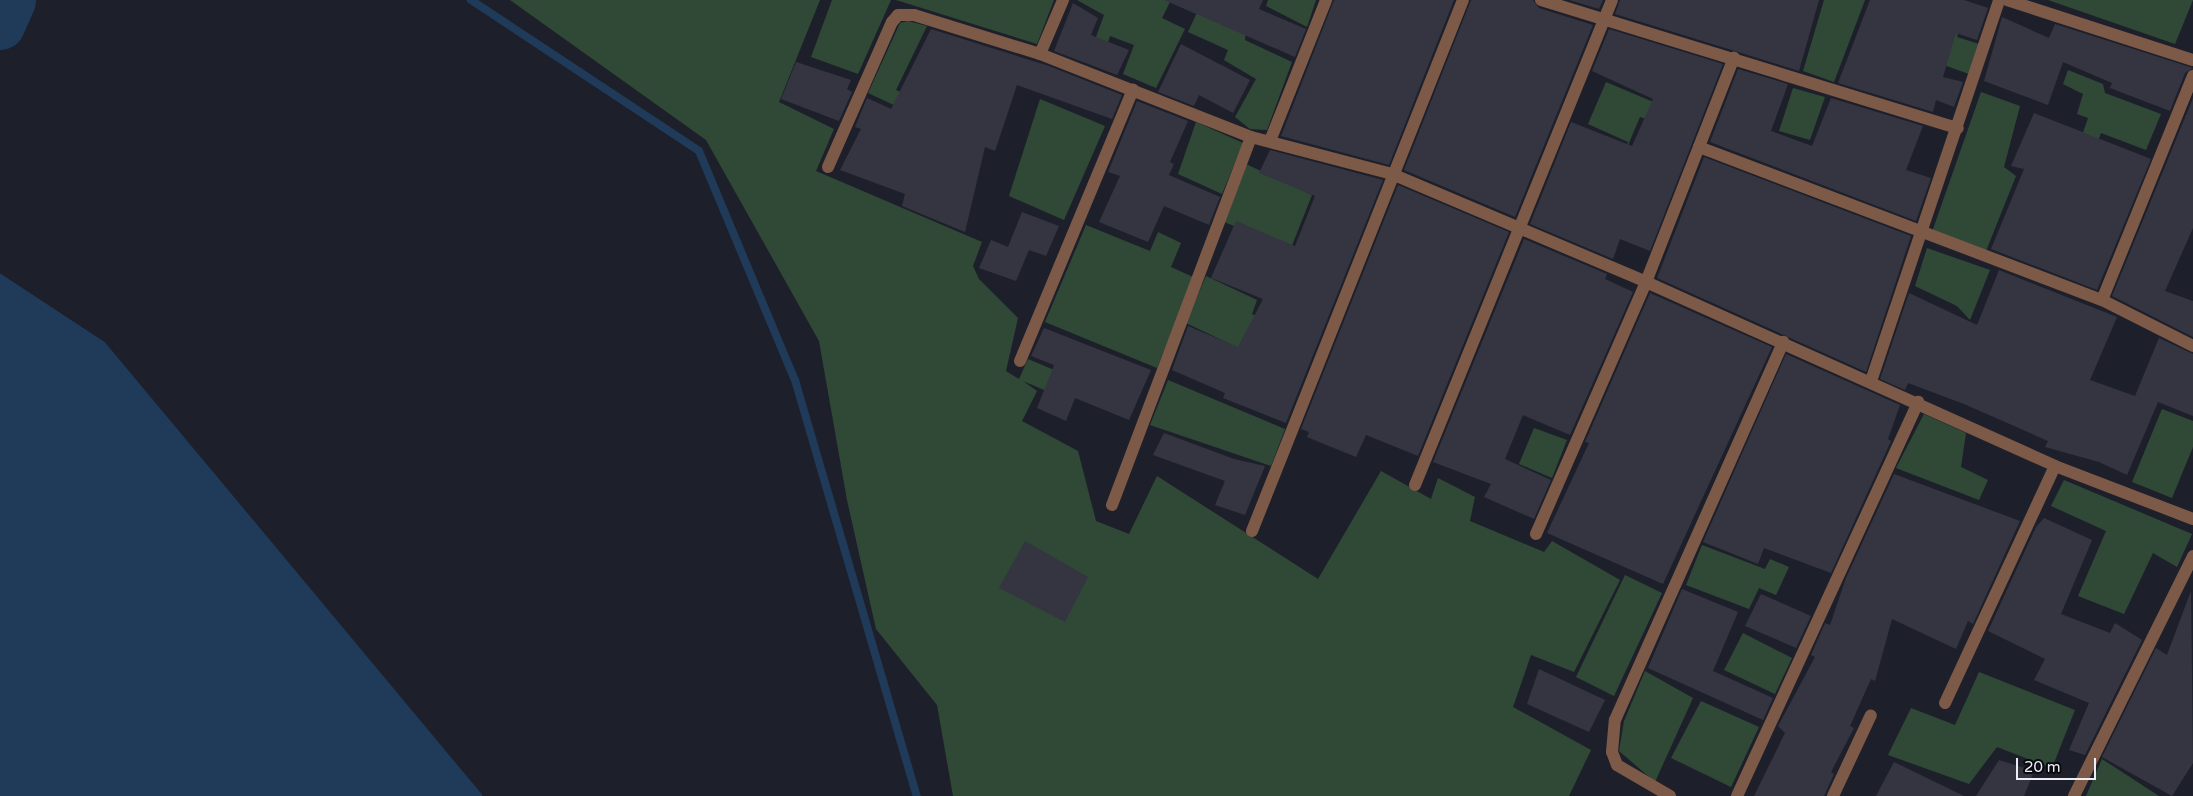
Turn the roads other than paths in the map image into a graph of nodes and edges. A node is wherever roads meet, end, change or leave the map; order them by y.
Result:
1 (1063, 0) edge
2 (1326, 0) edge
3 (1463, 0) edge
4 (1541, 0) edge
5 (1612, 0) edge
6 (1999, 0) edge
7 (2008, 0) edge
8 (1606, 19) junction
9 (1040, 54) junction
10 (1734, 58) junction
11 (2193, 60) edge
12 (2193, 76) edge
13 (1133, 90) junction
14 (1958, 128) junction
15 (1251, 137) junction
16 (1270, 141) junction
17 (1699, 147) junction
18 (828, 167) dead end
19 (1392, 174) junction
20 (1521, 229) junction
21 (1922, 234) junction
22 (1646, 282) junction
23 (2102, 300) junction
24 (1782, 342) junction
25 (2193, 346) edge
26 (1020, 361) dead end
27 (1871, 382) junction
28 (1918, 402) junction
29 (2055, 466) junction
30 (1415, 485) dead end
31 (1112, 505) dead end
32 (2193, 520) edge
33 (1252, 531) dead end
34 (1536, 534) dead end
35 (2193, 556) edge
36 (1945, 703) dead end
37 (1871, 714) dead end
38 (1670, 796) edge
39 (1737, 796) edge
40 (1833, 796) edge
41 (2074, 796) edge

1 - 9 street
2 - 16 street
3 - 19 street
4 - 8 street
5 - 8 street
6 - 14 street
7 - 11 street
8 - 10 street
8 - 20 street
9 - 13 street
9 - 18 street
10 - 14 street
10 - 17 street
12 - 23 street
13 - 15 street
13 - 26 street
14 - 21 street
15 - 16 street
15 - 31 street
16 - 19 street
17 - 21 street
17 - 22 street
19 - 20 street
19 - 33 street
20 - 22 street
20 - 30 street
21 - 23 street
21 - 27 street
22 - 24 street
22 - 34 street
23 - 25 street
24 - 27 street
24 - 38 street
27 - 28 street
28 - 29 street
28 - 39 street
29 - 32 street
29 - 36 street
35 - 41 street
37 - 40 street

